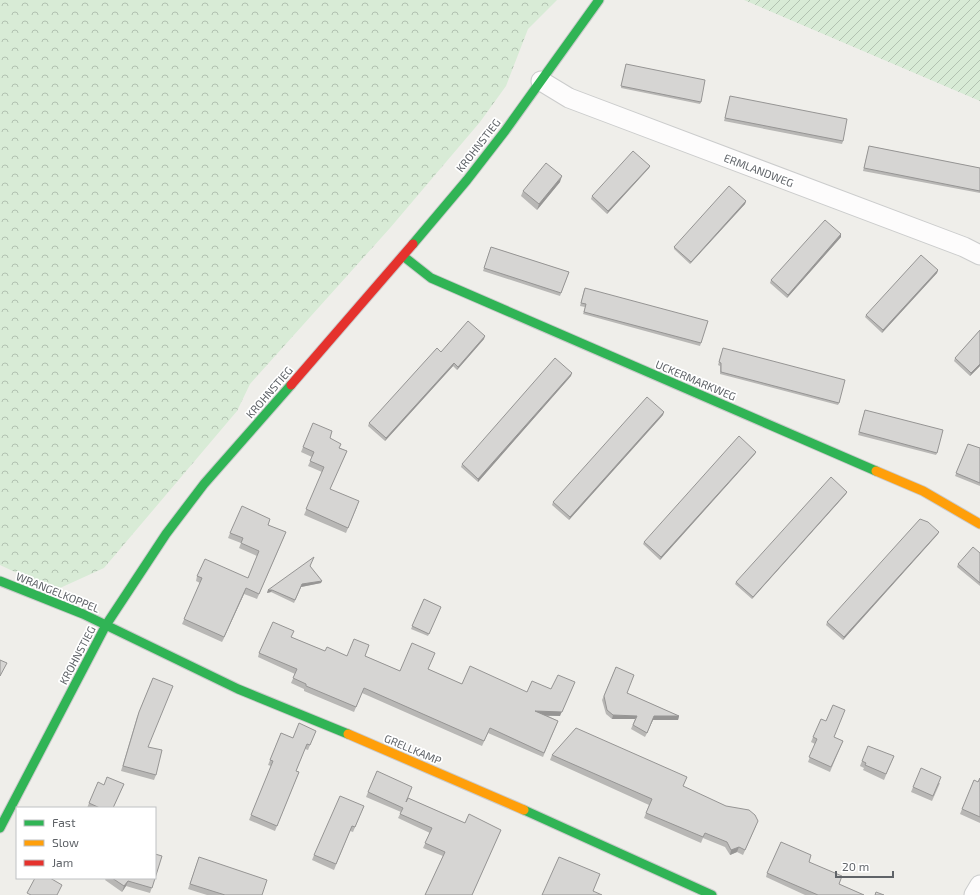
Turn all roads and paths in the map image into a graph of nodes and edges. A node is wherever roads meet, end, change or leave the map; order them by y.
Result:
1 (599, 0) edge
2 (541, 81) junction
3 (403, 256) junction
4 (980, 256) edge
5 (980, 524) edge
6 (0, 581) edge
7 (106, 625) junction
8 (0, 828) edge
9 (980, 885) edge
10 (712, 895) edge
11 (974, 895) edge

1 - 2 street, KROHNSTIEG
2 - 3 street, KROHNSTIEG
2 - 4 street, ERMLANDWEG
3 - 5 street, UCKERMARKWEG
3 - 7 street, KROHNSTIEG
6 - 7 street, WRANGELKOPPEL
7 - 8 street, KROHNSTIEG
7 - 10 street, GRELLKAMP
9 - 11 street

